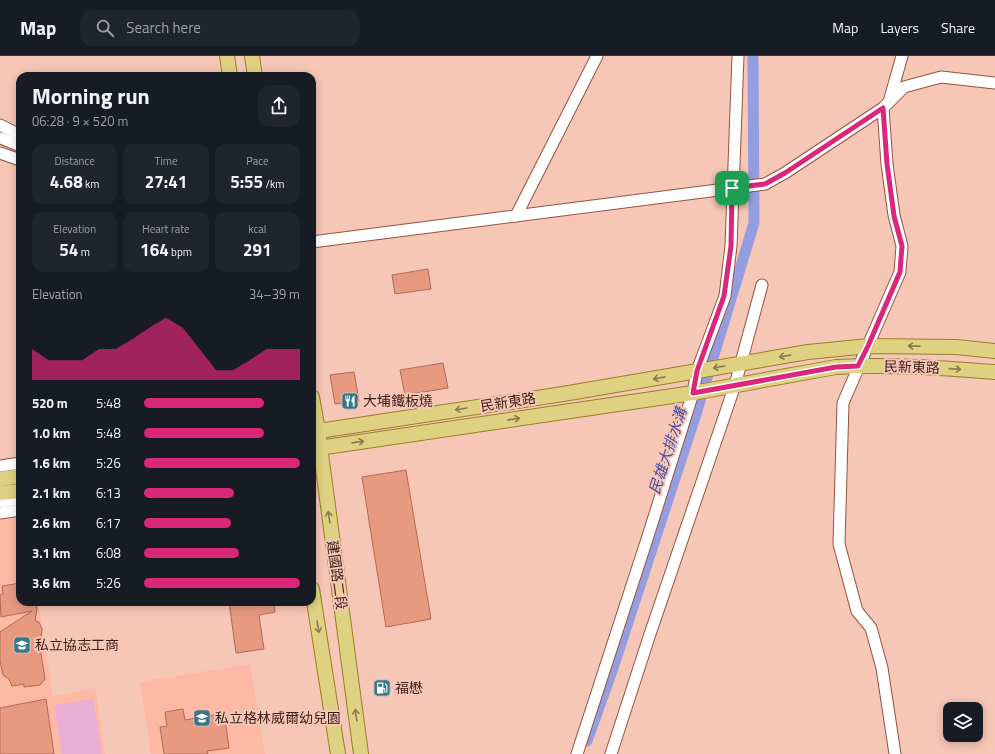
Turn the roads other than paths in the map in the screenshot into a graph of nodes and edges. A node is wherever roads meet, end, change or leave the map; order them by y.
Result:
1 (227, 56) edge
2 (252, 56) edge
3 (597, 56) edge
4 (738, 56) edge
5 (902, 56) edge
6 (229, 72) edge
7 (254, 72) edge
8 (995, 83) edge
9 (886, 105) junction
10 (0, 125) edge
11 (16, 133) edge
12 (1, 138) edge
13 (16, 144) edge
14 (0, 153) edge
15 (16, 159) edge
16 (733, 188) junction
17 (516, 216) junction
18 (316, 241) edge
19 (762, 285) dead end
20 (868, 346) junction
21 (995, 351) edge
22 (741, 364) junction
23 (858, 366) junction
24 (697, 371) junction
25 (995, 372) edge
26 (736, 385) junction
27 (693, 393) junction
28 (316, 431) edge
29 (316, 448) edge
30 (16, 464) edge
31 (0, 466) edge
32 (16, 469) edge
33 (0, 471) edge
34 (16, 477) edge
35 (0, 479) edge
36 (16, 491) edge
37 (0, 493) edge
38 (16, 500) edge
39 (0, 502) edge
40 (16, 511) edge
41 (0, 513) edge
42 (315, 606) edge
43 (338, 754) edge
44 (361, 754) edge
45 (577, 754) edge
46 (611, 754) edge
47 (895, 754) edge

1 - 6 main road
2 - 7 main road
3 - 17 street
4 - 16 street
5 - 9 street
8 - 9 street
9 - 16 street
9 - 20 street
10 - 11 street
12 - 13 street
14 - 15 street
16 - 17 street
16 - 24 street
17 - 18 street
19 - 22 street
21 -> 20 main road, 民新東路
20 -> 22 main road, 民新東路
20 - 23 street
22 -> 24 main road, 民新東路
22 - 26 street
23 -> 25 main road, 民新東路
23 - 26 main road, 民新東路
23 - 47 street
24 - 27 street
24 -> 28 main road, 民新東路
26 - 27 main road, 民新東路
26 - 46 street
29 -> 27 main road, 民新東路
27 - 45 street
44 -> 29 main road, 建國路二段
30 - 31 street
32 - 33 street
34 - 35 main road
36 - 37 main road
38 - 39 street
40 - 41 street
42 -> 43 main road, 建國路二段

